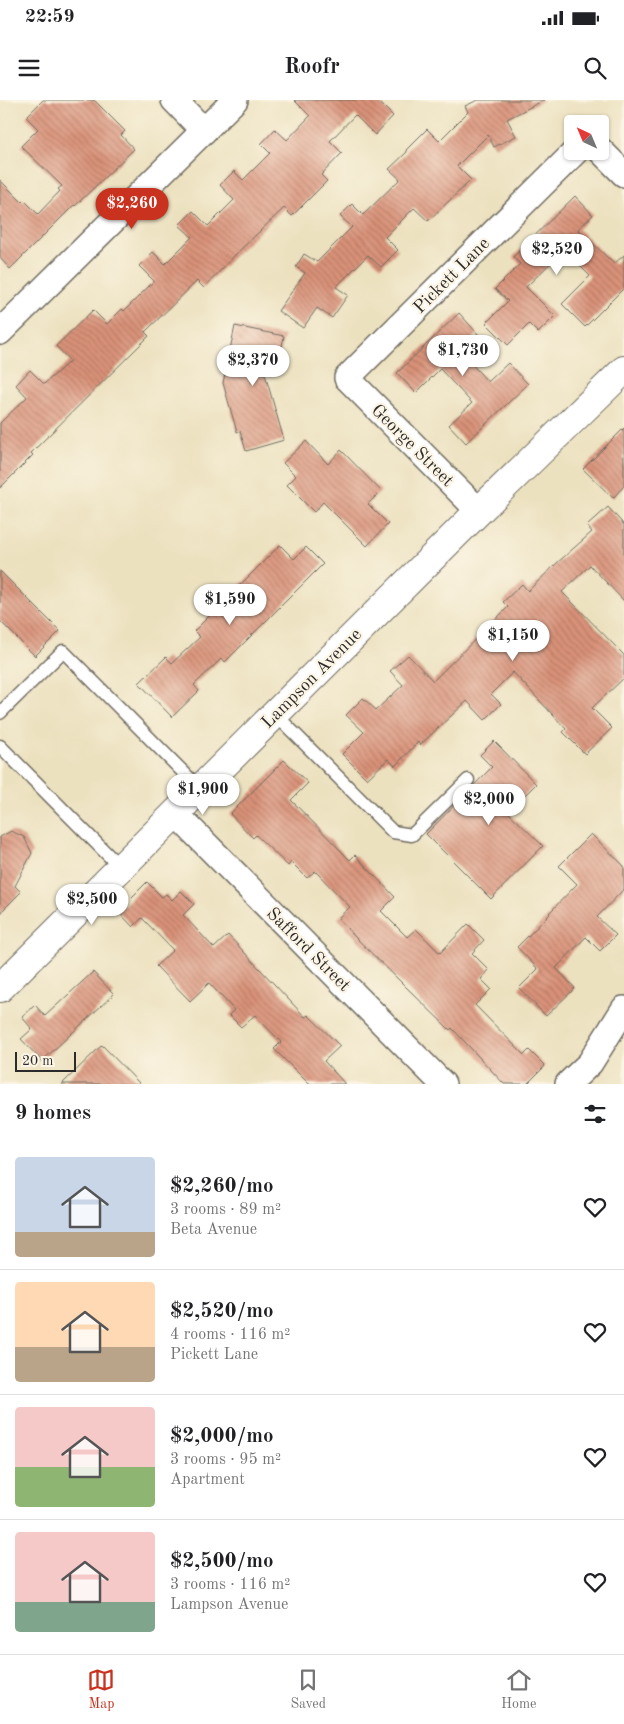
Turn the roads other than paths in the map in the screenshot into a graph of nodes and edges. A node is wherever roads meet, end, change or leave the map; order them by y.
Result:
1 (174, 100) edge
2 (236, 100) edge
3 (204, 131) junction
4 (609, 159) edge
5 (567, 160) edge
6 (624, 174) edge
7 (3, 324) edge
8 (622, 376) edge
9 (347, 378) joint
10 (479, 511) junction
11 (0, 713) edge
12 (275, 714) junction
13 (0, 746) edge
14 (468, 780) dead end
15 (200, 789) junction
16 (175, 813) junction
17 (121, 868) junction
18 (0, 988) edge
19 (624, 1009) edge
20 (444, 1084) edge
21 (568, 1084) edge

1 - 3 street
2 - 3 street
3 - 7 street
4 - 6 street
5 - 9 street, Pickett Lane
8 - 10 street, Lampson Avenue
9 - 10 street, George Street
10 - 12 street, Lampson Avenue
11 - 15 lane
12 - 14 lane
12 - 15 street, Lampson Avenue
13 - 17 lane
15 - 16 street, Lampson Avenue
16 - 17 street, Lampson Avenue
16 - 20 street, Safford Street
17 - 18 street, Lampson Avenue
19 - 21 street

